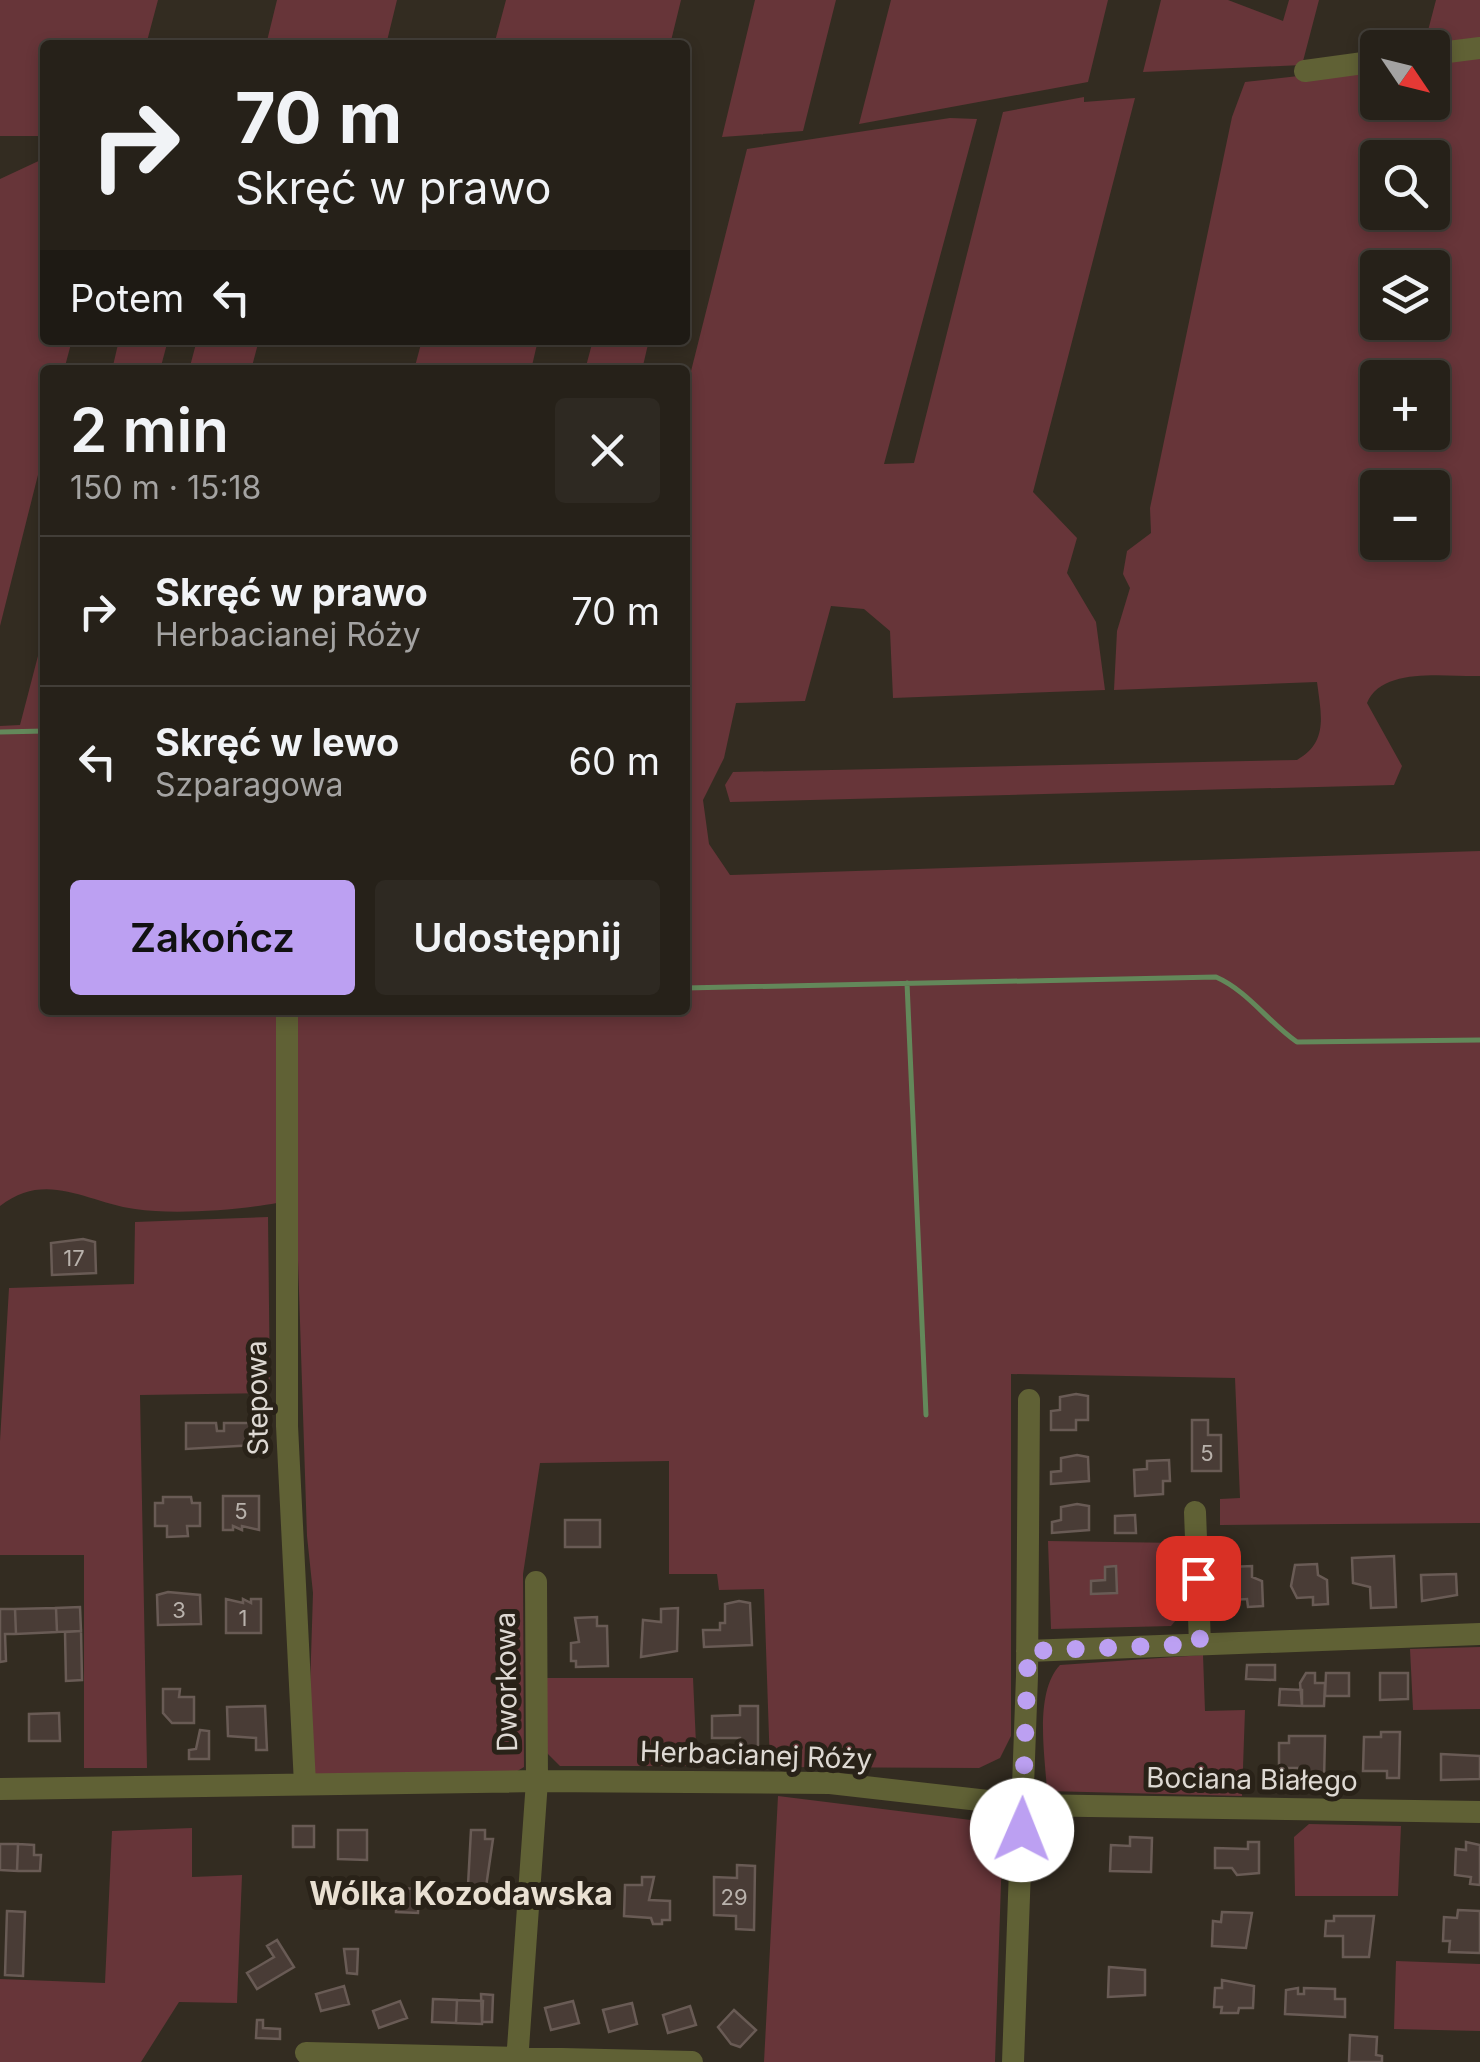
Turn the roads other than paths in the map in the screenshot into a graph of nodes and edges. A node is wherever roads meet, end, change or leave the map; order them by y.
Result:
1 (1480, 48) edge
2 (1450, 52) edge
3 (1360, 64) edge
4 (1304, 71) dead end
5 (287, 1015) edge
6 (1029, 1400) dead end
7 (1195, 1512) dead end
8 (536, 1582) dead end
9 (1480, 1634) edge
10 (1200, 1644) junction
11 (1028, 1651) junction
12 (537, 1780) junction
13 (306, 1784) junction
14 (0, 1789) edge
15 (1022, 1805) junction
16 (1480, 1812) edge
17 (306, 2053) dead end
18 (517, 2060) edge
19 (692, 2062) edge
20 (1013, 2062) edge

1 - 2 street
3 - 4 street
5 - 13 street, Stepowa
6 - 11 street
7 - 10 street
8 - 12 street, Dworkowa
9 - 10 street
10 - 11 street
11 - 15 street
12 - 13 street, Herbacianej Róży
12 - 15 street, Herbacianej Róży
12 - 18 street, Dworkowa
13 - 14 street, Herbacianej Róży
15 - 16 street, Bociana Białego
15 - 20 street
17 - 18 street
18 - 19 street

